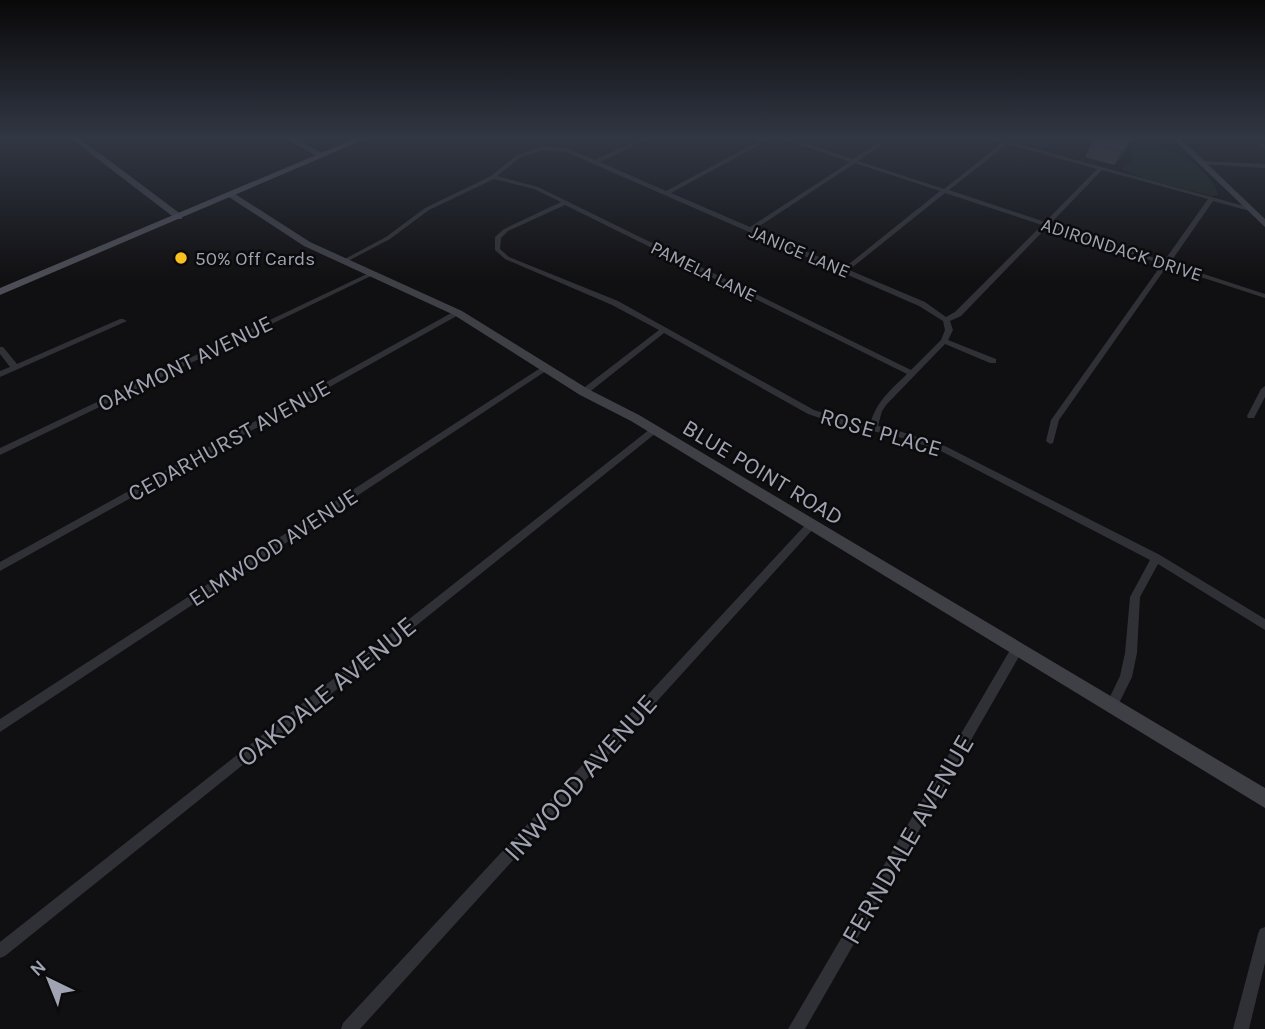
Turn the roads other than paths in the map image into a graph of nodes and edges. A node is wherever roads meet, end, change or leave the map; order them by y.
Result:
1 (137, 185) edge
2 (254, 185) edge
3 (476, 185) edge
4 (526, 185) edge
5 (648, 185) edge
6 (681, 185) edge
7 (817, 185) edge
8 (927, 185) edge
9 (952, 185) edge
10 (1086, 185) edge
11 (1158, 185) edge
12 (1224, 185) edge
13 (945, 191) junction
14 (666, 193) junction
15 (232, 195) junction
16 (1211, 200) junction
17 (564, 203) junction
18 (1246, 208) junction
19 (1265, 213) edge
20 (179, 217) junction
21 (1265, 224) edge
22 (1048, 225) junction
23 (749, 230) junction
24 (344, 261) junction
25 (1167, 263) junction
26 (845, 270) junction
27 (371, 274) junction
28 (0, 292) edge
29 (1265, 296) edge
30 (458, 313) junction
31 (946, 320) junction
32 (122, 321) dead end
33 (664, 330) junction
34 (944, 341) junction
35 (0, 349) edge
36 (993, 361) dead end
37 (15, 367) junction
38 (545, 369) junction
39 (0, 373) edge
40 (912, 373) junction
41 (1265, 389) edge
42 (584, 392) junction
43 (1251, 416) dead end
44 (874, 427) junction
45 (653, 430) junction
46 (1050, 441) dead end
47 (0, 452) edge
48 (811, 525) junction
49 (1156, 558) junction
50 (0, 567) edge
51 (1265, 625) edge
52 (1017, 649) junction
53 (1112, 705) junction
54 (0, 726) edge
55 (1265, 799) edge
56 (1265, 934) edge
57 (0, 951) edge
58 (349, 1029) edge
59 (796, 1029) edge
60 (1241, 1029) edge

1 - 20 street
2 - 15 main road
3 - 24 street
4 - 17 street, PAMELA LANE
5 - 14 street, JANICE LANE
6 - 14 street
7 - 23 street
8 - 13 street, ADIRONDACK DRIVE
9 - 13 street
10 - 22 street
11 - 16 street
12 - 18 street
13 - 22 street, ADIRONDACK DRIVE
13 - 26 street
14 - 23 street, JANICE LANE
15 - 20 main road
15 - 24 street, BLUE POINT ROAD
16 - 18 street
16 - 25 street
17 - 33 street, ROSE PLACE
17 - 40 street, PAMELA LANE
18 - 19 street
18 - 21 street
20 - 28 main road
22 - 25 street, ADIRONDACK DRIVE
22 - 31 street
23 - 26 street, JANICE LANE
24 - 27 street, BLUE POINT ROAD
25 - 29 street, ADIRONDACK DRIVE
25 - 46 street
26 - 31 street, JANICE LANE
27 - 30 street, BLUE POINT ROAD
27 - 47 street, OAKMONT AVENUE
30 - 38 street, BLUE POINT ROAD
30 - 50 street, CEDARHURST AVENUE
31 - 34 street
32 - 37 street
33 - 42 street
33 - 44 street, ROSE PLACE
34 - 36 street
34 - 40 street
35 - 37 street
37 - 39 street
38 - 42 street, BLUE POINT ROAD
38 - 54 street, ELMWOOD AVENUE
40 - 44 street
41 - 43 street
42 - 45 street, BLUE POINT ROAD
44 - 49 street, ROSE PLACE
45 - 48 street, BLUE POINT ROAD
45 - 57 street, OAKDALE AVENUE
48 - 52 street, BLUE POINT ROAD
48 - 58 street, INWOOD AVENUE
49 - 51 street, ROSE PLACE
49 - 53 street
52 - 53 street, BLUE POINT ROAD
52 - 59 street, FERNDALE AVENUE
53 - 55 street, BLUE POINT ROAD
56 - 60 street

